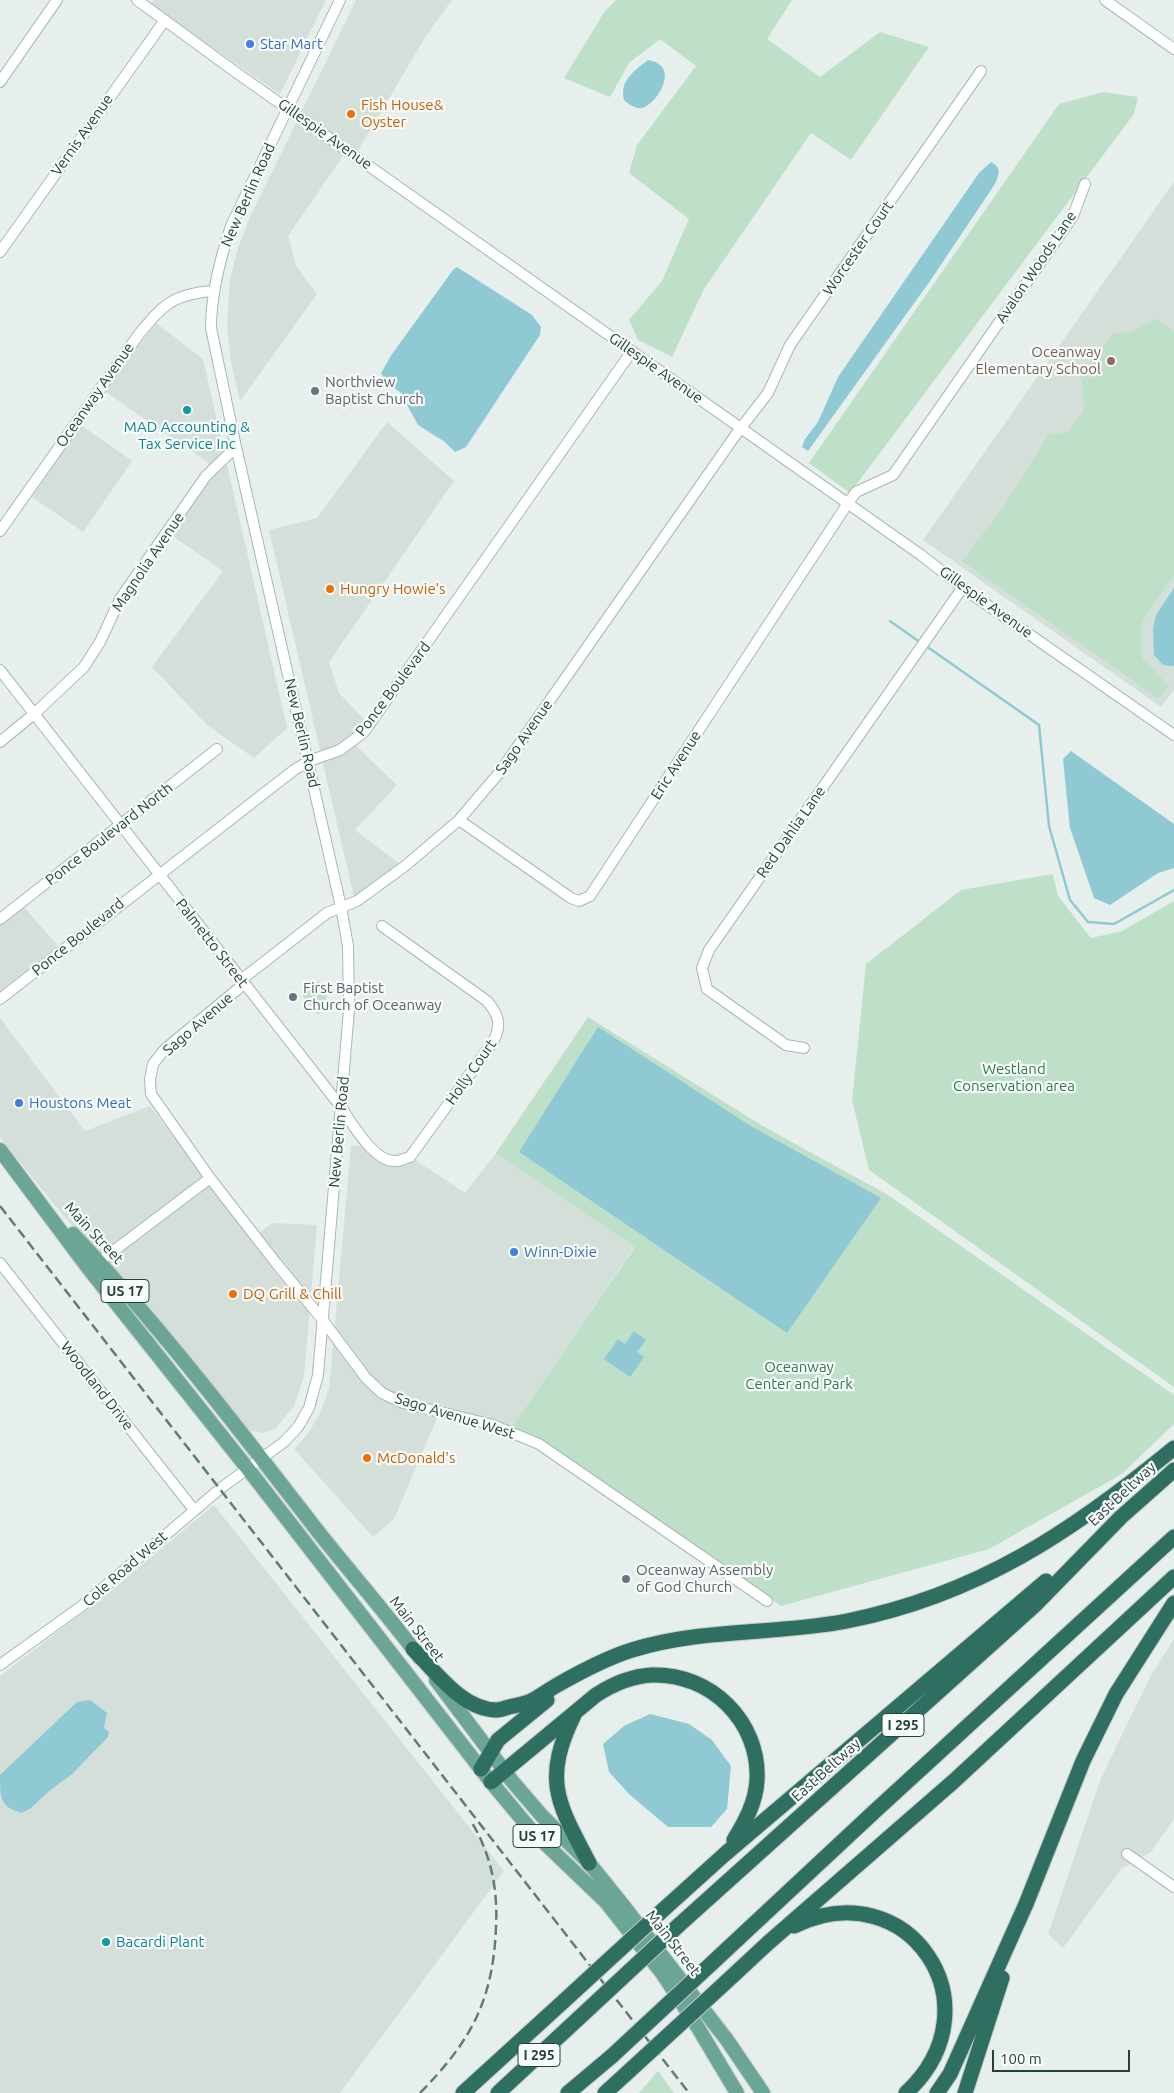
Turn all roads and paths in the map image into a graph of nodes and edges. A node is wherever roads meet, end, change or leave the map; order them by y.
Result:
1 (56, 0) edge
2 (137, 0) edge
3 (340, 0) edge
4 (1105, 0) edge
5 (165, 20) junction
6 (1174, 49) edge
7 (980, 71) dead end
8 (0, 82) edge
9 (288, 107) junction
10 (1084, 184) dead end
11 (0, 252) edge
12 (214, 292) junction
13 (632, 351) junction
14 (740, 428) junction
15 (236, 447) junction
16 (848, 503) junction
17 (0, 531) edge
18 (963, 587) junction
19 (0, 670) edge
20 (34, 714) junction
21 (1174, 735) edge
22 (0, 742) edge
23 (217, 749) dead end
24 (309, 761) junction
25 (459, 820) junction
26 (120, 825) junction
27 (158, 874) junction
28 (341, 907) junction
29 (0, 919) edge
30 (382, 926) dead end
31 (242, 982) junction
32 (0, 999) edge
33 (804, 1048) dead end
34 (150, 1094) joint
35 (341, 1107) junction
36 (436, 1123) joint
37 (0, 1150) edge
38 (210, 1178) junction
39 (34, 1194) junction
40 (0, 1262) edge
41 (99, 1262) junction
42 (322, 1319) junction
43 (1174, 1448) edge
44 (262, 1459) junction
45 (248, 1469) junction
46 (1174, 1470) edge
47 (194, 1510) junction
48 (1121, 1517) junction
49 (1174, 1537) edge
50 (1174, 1577) edge
51 (766, 1601) dead end
52 (1174, 1603) edge
53 (413, 1649) junction
54 (0, 1665) edge
55 (594, 1665) junction
56 (577, 1711) junction
57 (490, 1753) junction
58 (481, 1769) junction
59 (504, 1770) junction
60 (491, 1782) junction
61 (725, 1854) junction
62 (1127, 1854) dead end
63 (589, 1863) junction
64 (1174, 1887) edge
65 (1026, 1904) junction
66 (779, 1934) junction
67 (463, 2093) edge
68 (498, 2093) edge
69 (568, 2093) edge
70 (605, 2093) edge
71 (737, 2093) edge
72 (763, 2093) edge
73 (906, 2093) edge
74 (937, 2093) edge
75 (965, 2093) edge

1 - 8 street
2 - 5 street, Gillespie Avenue
3 - 9 street, New Berlin Road
4 - 6 street
5 - 9 street, Gillespie Avenue
5 - 11 street, Vernis Avenue
7 - 14 street, Worcester Court
9 - 12 street, New Berlin Road
9 - 13 street, Gillespie Avenue
10 - 16 street, Avalon Woods Lane
12 - 15 street, New Berlin Road
12 - 17 street, Oceanway Avenue
13 - 14 street, Gillespie Avenue
13 - 24 street, Ponce Boulevard
14 - 16 street, Gillespie Avenue
14 - 25 street, Sago Avenue
15 - 20 street, Magnolia Avenue
15 - 24 street, New Berlin Road
16 - 18 street, Gillespie Avenue
16 - 25 street, Eric Avenue
18 - 21 street, Gillespie Avenue
18 - 33 street, Red Dahlia Lane
19 - 20 street, Palmetto Street
20 - 22 street, Magnolia Avenue
20 - 26 street, Palmetto Street
23 - 26 street, Ponce Boulevard North
24 - 27 street, Ponce Boulevard
24 - 28 street, New Berlin Road
25 - 28 street, Sago Avenue
26 - 27 street, Palmetto Street
26 - 29 street, Ponce Boulevard North
27 - 31 street, Palmetto Street
27 - 32 street, Ponce Boulevard
28 - 31 street, Sago Avenue
28 - 35 street, New Berlin Road
30 - 36 street, Holly Court
31 - 34 street, Sago Avenue
31 - 35 street, Palmetto Street
34 - 38 street, Sago Avenue West
35 - 36 street, Palmetto Street
35 - 42 street, New Berlin Road
37 - 39 main road, Main Street / US 17
38 - 41 street
38 - 42 street, Sago Avenue West
39 - 41 main road, Main Street / US 17
39 - 45 main road, Main Street / US 17
40 - 47 street, Woodland Drive
41 - 44 main road, Main Street / US 17
42 - 44 street, New Berlin Road
42 - 51 street, Sago Avenue West
43 - 55 highway
44 - 45 street, New Berlin Road
44 - 53 main road, Main Street / US 17
45 - 47 street, Cole Road West
45 - 58 main road, Main Street / US 17
46 - 48 highway, East Beltway / I 295
47 - 54 street, Cole Road West
48 - 61 highway
48 - 68 highway, East Beltway / I 295, bridge
49 - 69 highway, I 295, bridge
50 - 66 highway
52 - 65 highway
53 - 55 highway
53 - 57 main road, Main Street / US 17
55 - 57 highway
56 - 59 highway
56 - 61 highway
56 - 63 highway
57 - 58 highway
57 - 59 main road, Main Street / US 17
58 - 60 main road, Main Street / US 17
59 - 60 highway
59 - 63 main road, Main Street / US 17
60 - 71 main road, Main Street / US 17
61 - 67 highway, bridge
62 - 64 street
63 - 72 main road, Main Street / US 17
65 - 74 highway
65 - 75 highway
66 - 70 highway, bridge
66 - 73 highway

